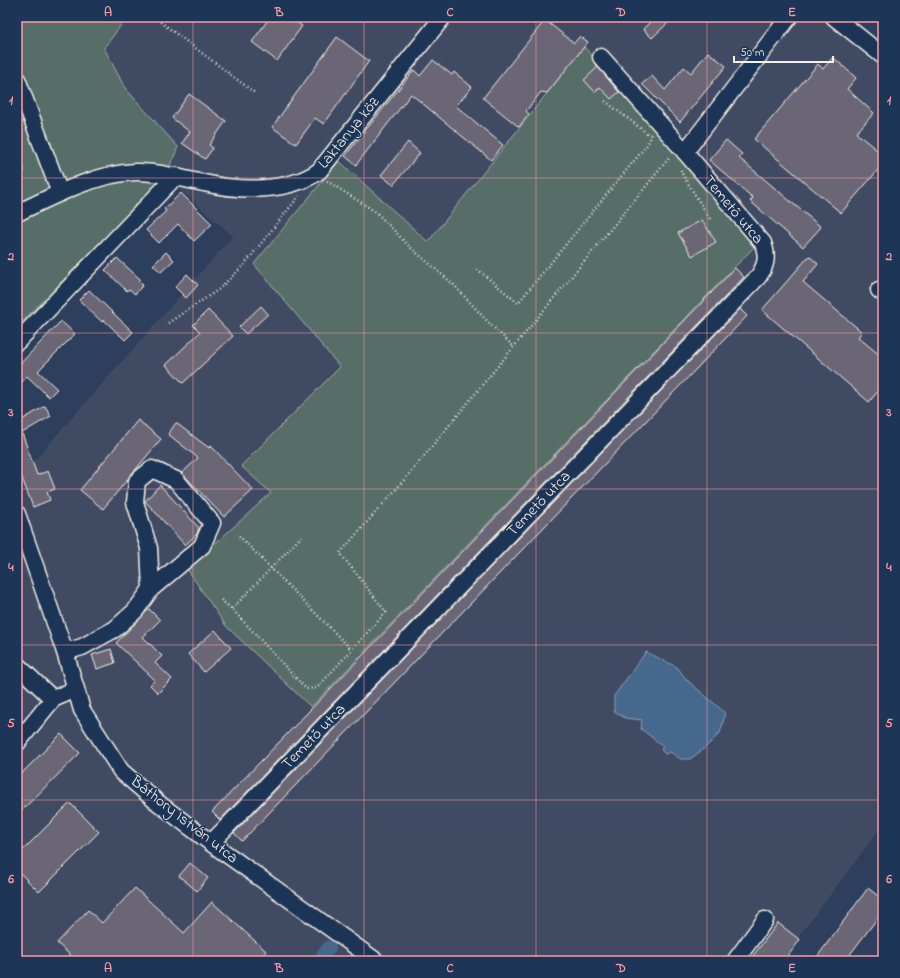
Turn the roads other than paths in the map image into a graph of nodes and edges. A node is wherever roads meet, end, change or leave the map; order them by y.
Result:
1 (443, 17) edge
2 (789, 17) edge
3 (834, 17) edge
4 (883, 56) edge
5 (601, 57) dead end
6 (17, 79) edge
7 (679, 158) junction
8 (176, 176) junction
9 (60, 193) junction
10 (17, 213) edge
11 (17, 342) edge
12 (17, 514) edge
13 (150, 589) junction
14 (65, 652) junction
15 (17, 665) edge
16 (76, 689) junction
17 (53, 699) junction
18 (17, 743) edge
19 (211, 843) junction
20 (765, 920) dead end
21 (376, 961) edge
22 (735, 961) edge

1 - 8 street, Laktanya köz
2 - 7 street
3 - 4 street
5 - 7 street, Temető utca
6 - 9 street
7 - 19 street, Temető utca
8 - 9 street, Laktanya köz
8 - 11 street
9 - 10 street, Laktanya köz
12 - 14 street, Báthory István utca
13 - 13 street
13 - 14 street
14 - 16 street, Báthory István utca
15 - 17 street
16 - 17 street
16 - 19 street, Báthory István utca
17 - 18 street
19 - 21 street, Báthory István utca
20 - 22 street

